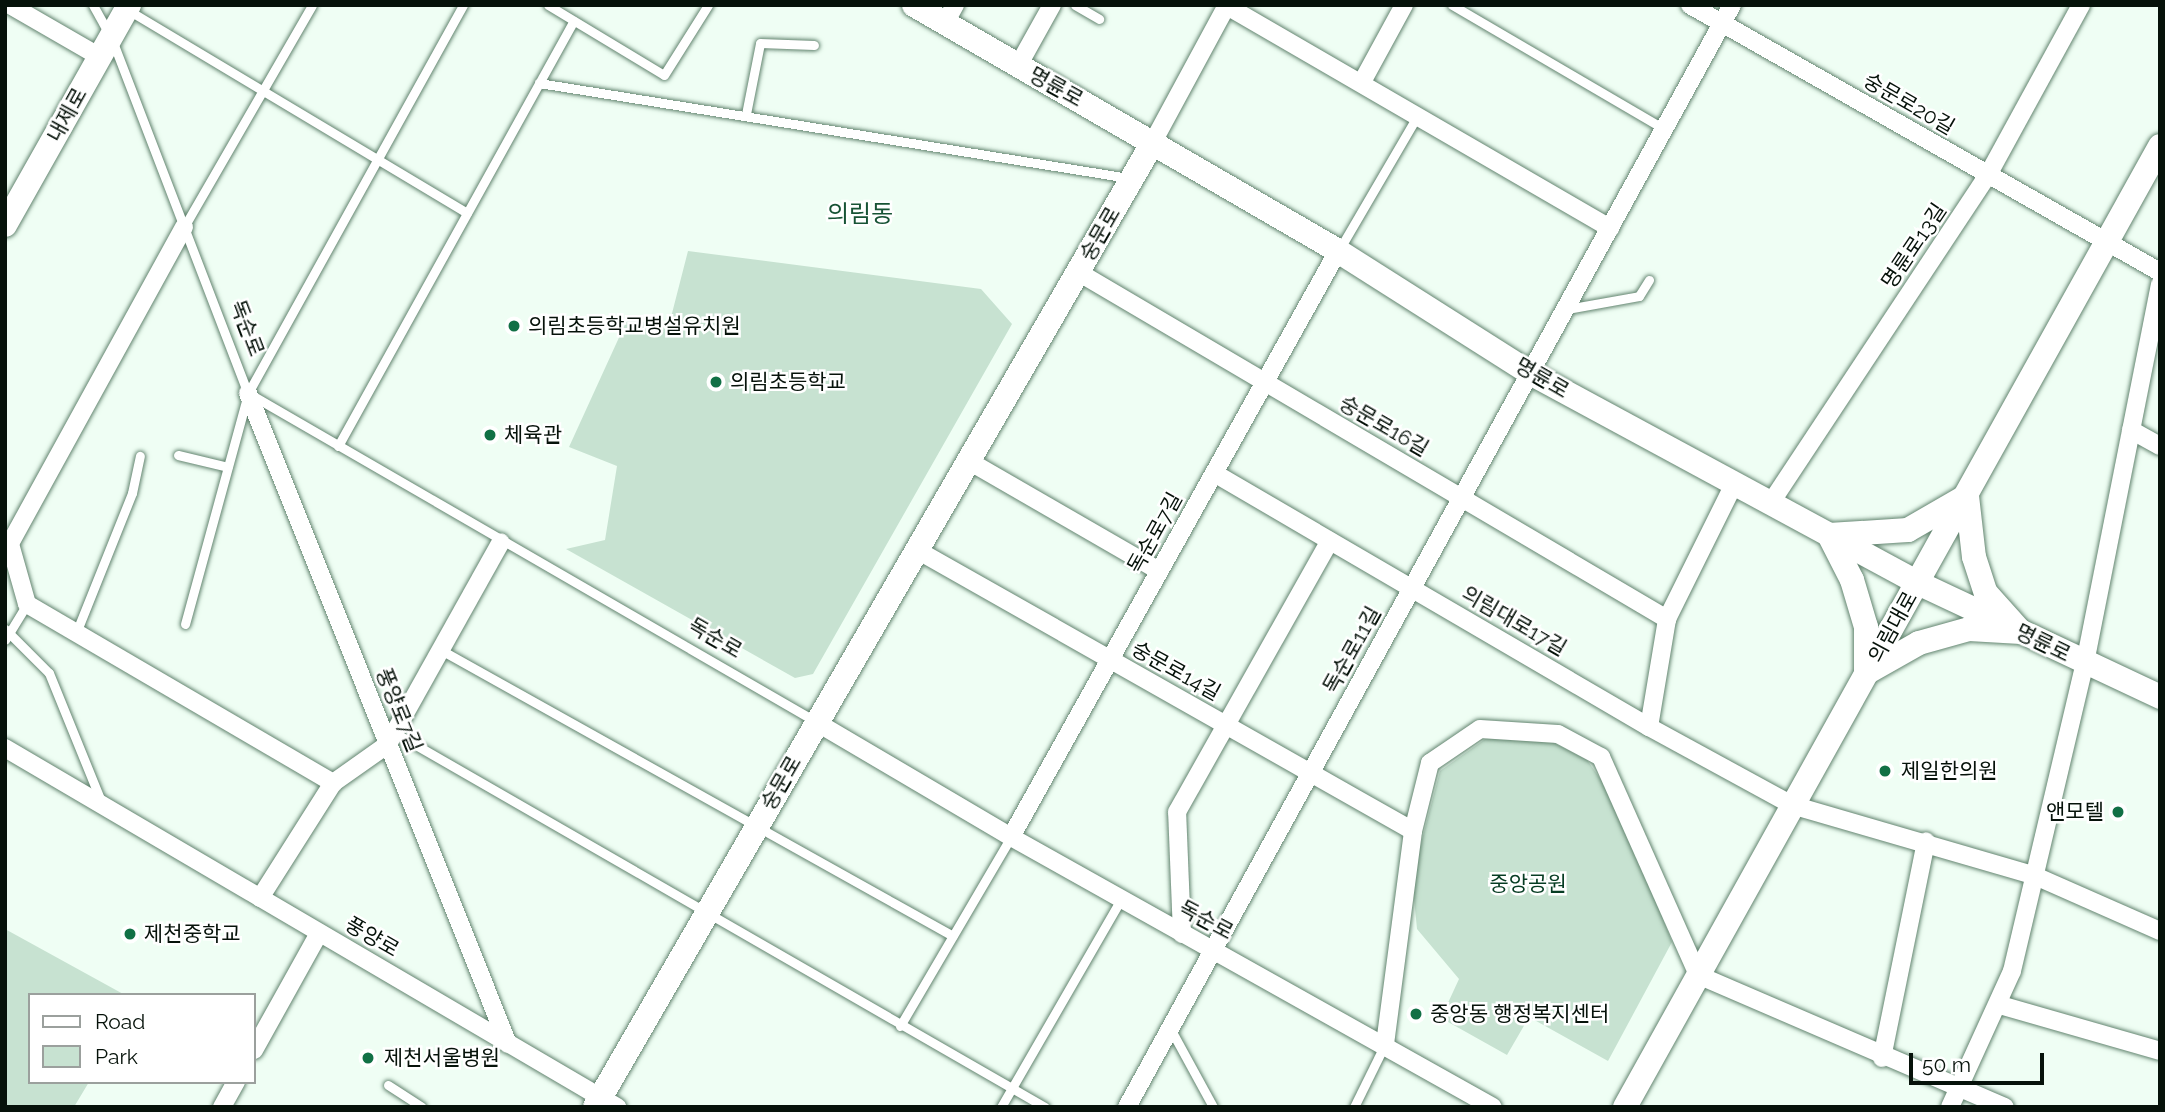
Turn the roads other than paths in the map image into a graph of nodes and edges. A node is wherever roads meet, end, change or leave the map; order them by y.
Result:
1 (10, 5) edge
2 (93, 5) edge
3 (312, 5) edge
4 (463, 5) edge
5 (548, 5) edge
6 (708, 5) edge
7 (914, 5) edge
8 (1052, 5) edge
9 (1075, 5) edge
10 (1405, 5) edge
11 (1452, 5) edge
12 (1690, 5) edge
13 (1732, 5) edge
14 (2081, 5) edge
15 (1227, 6) edge
16 (128, 7) edge
17 (950, 14) edge
18 (1098, 19) dead end
19 (574, 21) junction
20 (1722, 23) junction
21 (814, 45) dead end
22 (106, 47) junction
23 (1018, 66) junction
24 (1362, 82) junction
25 (540, 83) junction
26 (263, 91) junction
27 (746, 114) junction
28 (1418, 115) junction
29 (1664, 129) junction
30 (1153, 142) junction
31 (2160, 146) edge
32 (377, 159) junction
33 (1988, 175) junction
34 (1133, 178) junction
35 (467, 213) junction
36 (5, 225) edge
37 (184, 227) junction
38 (1610, 228) junction
39 (2105, 243) junction
40 (1338, 251) junction
41 (1078, 272) junction
42 (2160, 272) edge
43 (1649, 280) dead end
44 (2160, 284) edge
45 (1565, 309) junction
46 (1530, 373) junction
47 (1266, 383) junction
48 (248, 393) junction
49 (2131, 430) junction
50 (338, 446) junction
51 (2160, 446) edge
52 (178, 455) dead end
53 (140, 456) dead end
54 (967, 460) junction
55 (228, 467) junction
56 (1214, 473) junction
57 (1734, 484) junction
58 (1967, 496) junction
59 (1462, 498) junction
60 (1770, 504) junction
61 (1829, 535) junction
62 (1330, 541) junction
63 (501, 542) junction
64 (917, 550) junction
65 (1159, 571) junction
66 (1917, 583) junction
67 (1412, 588) junction
68 (27, 604) junction
69 (1667, 619) junction
70 (185, 624) dead end
71 (2021, 632) junction
72 (76, 633) junction
73 (7, 634) edge
74 (441, 650) junction
75 (1110, 660) junction
76 (2085, 663) junction
77 (1866, 673) junction
78 (2160, 697) edge
79 (816, 722) junction
80 (1227, 726) junction
81 (1649, 727) junction
82 (392, 739) junction
83 (5, 748) edge
84 (1310, 773) junction
85 (333, 783) junction
86 (1792, 805) junction
87 (104, 806) junction
88 (755, 829) junction
89 (1413, 831) junction
90 (1011, 837) junction
91 (1926, 841) junction
92 (2033, 875) junction
93 (260, 898) junction
94 (1121, 899) junction
95 (705, 915) junction
96 (2160, 931) edge
97 (319, 933) junction
98 (1182, 934) junction
99 (953, 936) junction
100 (1214, 949) junction
101 (1698, 975) junction
102 (2000, 1005) junction
103 (900, 1026) junction
104 (1170, 1028) junction
105 (509, 1044) junction
106 (1385, 1044) junction
107 (256, 1046) edge
108 (2159, 1051) edge
109 (1882, 1058) junction
110 (235, 1084) edge
111 (388, 1085) dead end
112 (1011, 1089) junction
113 (1959, 1091) junction
114 (605, 1103) edge
115 (222, 1107) edge
116 (422, 1107) edge
117 (1001, 1107) edge
118 (1045, 1107) edge
119 (1127, 1107) edge
120 (1213, 1107) edge
121 (1353, 1107) edge
122 (1493, 1107) edge
123 (1625, 1107) edge
124 (1950, 1107) edge
125 (2006, 1107) edge

1 - 22 street
2 - 22 lane, 독순로
3 - 26 lane
4 - 32 lane
5 - 19 lane
6 - 19 lane
7 - 17 street, 명륜로
8 - 23 street
9 - 18 lane
10 - 24 street
11 - 29 lane
12 - 20 street, 숭문로20길
13 - 20 street, 독순로11길
14 - 33 street, 명륜로13길
15 - 24 street
15 - 30 street, 숭문로
16 - 22 street, 내제로
16 - 26 lane
17 - 23 street, 명륜로
19 - 25 lane
20 - 29 street, 독순로11길
20 - 33 street, 숭문로20길
21 - 27 lane
22 - 36 street, 내제로
22 - 37 lane, 독순로
23 - 30 street, 명륜로
24 - 28 street
25 - 27 lane
25 - 35 lane
26 - 32 lane
26 - 37 lane
27 - 34 lane
28 - 38 street
28 - 40 lane
29 - 38 street, 독순로11길
30 - 34 street, 숭문로
30 - 40 street, 명륜로
31 - 39 street, 의림대로
32 - 35 lane
32 - 48 lane
33 - 39 street, 숭문로20길
33 - 60 street, 명륜로13길
34 - 41 street, 숭문로
35 - 50 lane
37 - 48 lane, 독순로
37 - 68 street
38 - 45 street, 독순로11길
39 - 42 street, 숭문로20길
39 - 58 street, 의림대로
40 - 46 street, 명륜로
40 - 47 street, 독순로7길
41 - 47 street, 숭문로16길
41 - 54 street, 숭문로
43 - 45 lane
44 - 49 street
45 - 46 street, 독순로11길
46 - 57 street, 명륜로
46 - 59 street, 독순로11길
47 - 56 street, 독순로7길
47 - 59 street, 숭문로16길
48 - 50 lane, 독순로
48 - 55 lane
48 - 82 street, 풍양로7길
49 - 51 street
49 - 76 street
50 - 63 lane, 독순로
52 - 55 lane
53 - 72 lane
54 - 64 street, 숭문로
54 - 65 street
55 - 70 lane
56 - 62 street, 의림대로17길
56 - 65 street, 독순로7길
57 - 60 street, 명륜로
57 - 69 street
58 - 61 street
58 - 66 street, 의림대로
58 - 71 street
59 - 67 street, 독순로11길
59 - 69 street, 숭문로16길
60 - 61 street, 명륜로
61 - 66 street, 명륜로
61 - 77 street
62 - 67 street, 의림대로17길
62 - 80 street
63 - 74 street
63 - 79 lane, 독순로
64 - 75 street, 숭문로14길
64 - 79 street, 숭문로
65 - 75 street, 독순로7길
66 - 71 street, 명륜로
66 - 77 street, 의림대로
67 - 81 street, 의림대로17길
67 - 84 street, 독순로11길
68 - 72 street
68 - 73 lane
69 - 81 street
71 - 76 street, 명륜로
71 - 77 street
72 - 85 street
73 - 87 lane
74 - 82 street
74 - 88 lane
75 - 80 street, 숭문로14길
75 - 90 street, 독순로7길
76 - 78 street, 명륜로
76 - 92 street
77 - 86 street, 의림대로
79 - 88 street, 숭문로
79 - 90 street, 독순로
80 - 84 street, 숭문로14길
80 - 98 street
81 - 86 street, 의림대로17길
82 - 85 street
82 - 95 lane
82 - 105 street, 풍양로7길
83 - 87 street, 풍양로
84 - 89 street, 숭문로14길
84 - 100 street, 독순로11길
85 - 93 street
86 - 91 street, 의림대로17길
86 - 101 street, 의림대로
87 - 93 street, 풍양로
88 - 95 street, 숭문로
88 - 99 lane
89 - 101 street
89 - 106 street
90 - 94 street, 독순로
90 - 99 lane
91 - 92 street, 의림대로17길
91 - 109 street
92 - 96 street, 의림대로17길
92 - 102 street
93 - 97 street, 풍양로
94 - 98 street, 독순로
94 - 112 lane
95 - 103 lane
95 - 114 street, 숭문로
97 - 105 street, 풍양로
97 - 107 street
98 - 100 street, 독순로
99 - 103 lane
100 - 104 street, 독순로11길
100 - 106 street, 독순로
101 - 109 street
101 - 123 street, 의림대로
102 - 108 street
102 - 113 street
103 - 112 lane
104 - 119 street, 독순로11길
104 - 120 lane
105 - 114 street, 풍양로
106 - 121 lane
106 - 122 street, 독순로
109 - 113 street
110 - 115 street
111 - 116 lane
112 - 117 lane
112 - 118 lane
113 - 124 street
113 - 125 street

